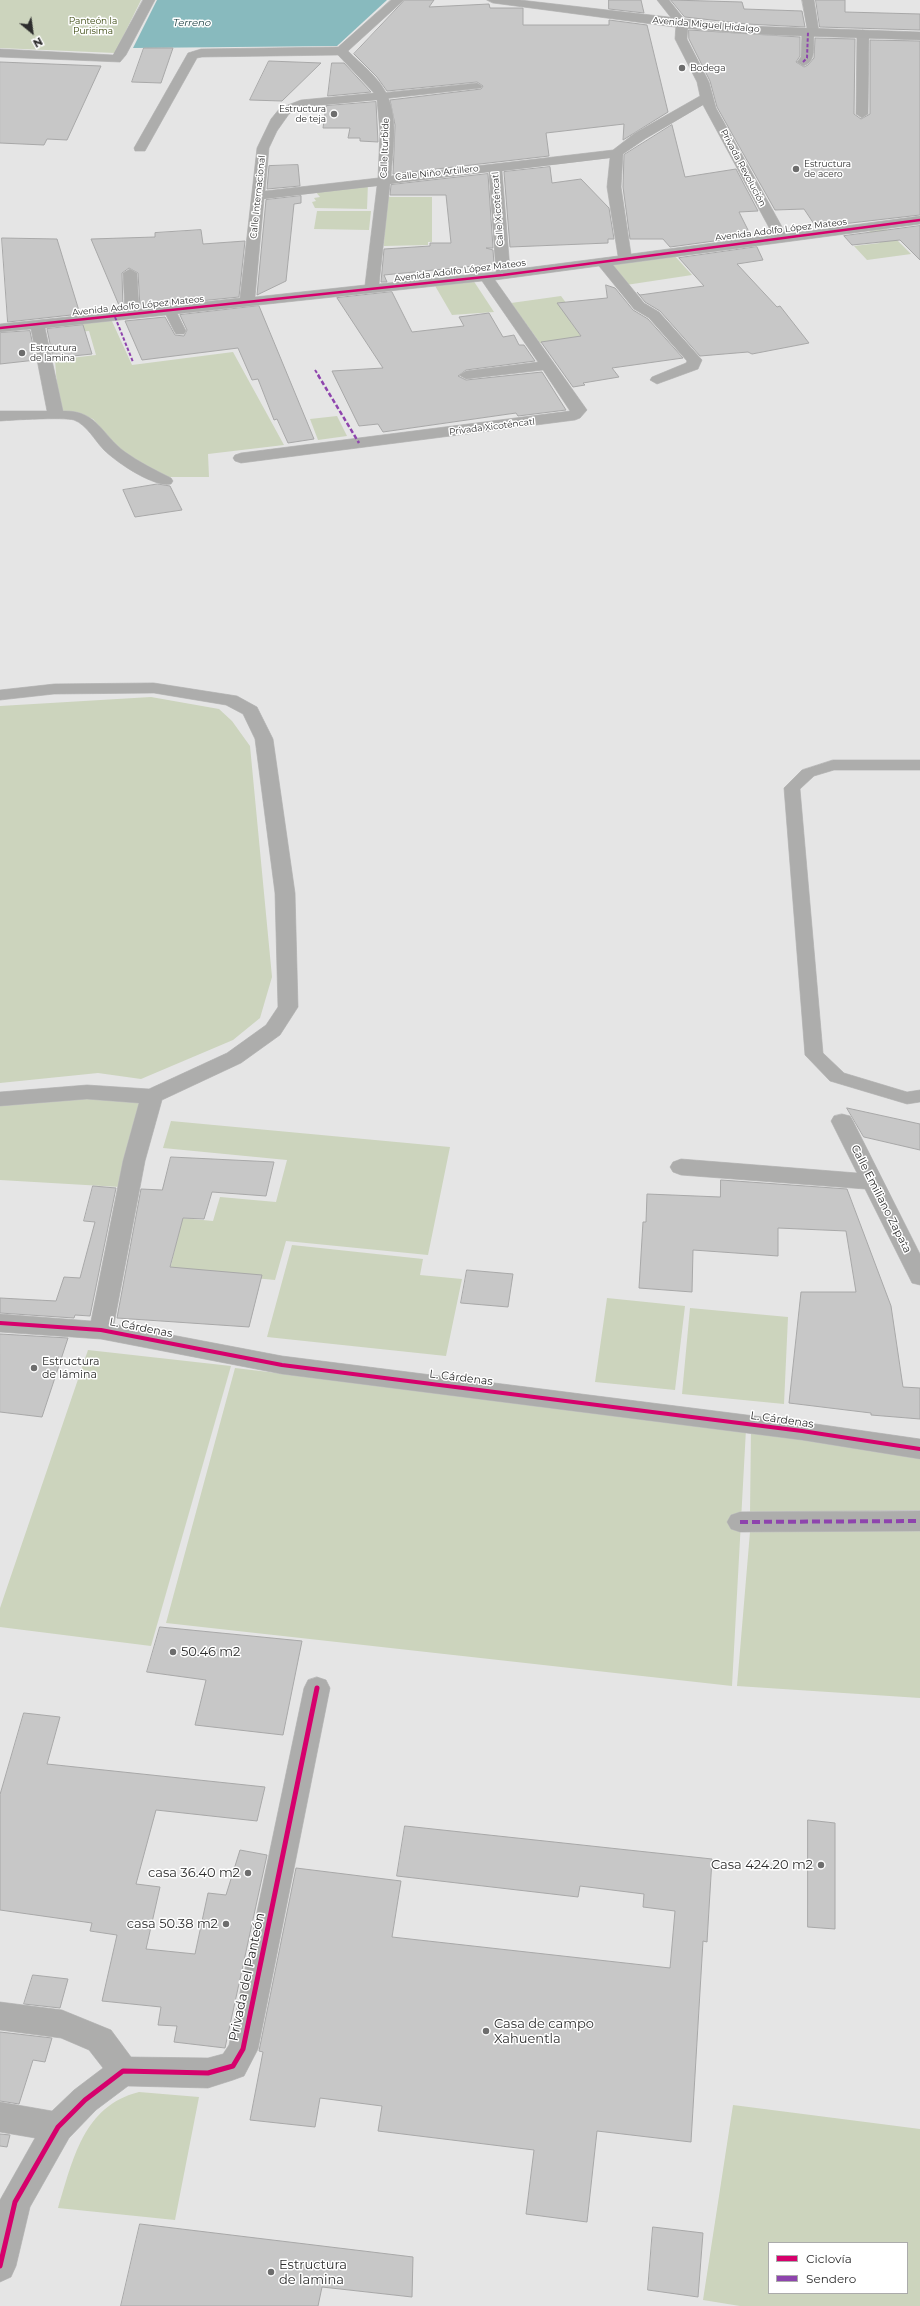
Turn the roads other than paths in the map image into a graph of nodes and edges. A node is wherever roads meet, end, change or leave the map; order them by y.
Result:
1 (149, 0) edge
2 (398, 0) edge
3 (493, 0) edge
4 (663, 0) edge
5 (808, 0) edge
6 (682, 24) junction
7 (811, 32) junction
8 (863, 34) junction
9 (920, 36) edge
10 (341, 50) junction
11 (0, 53) edge
12 (803, 62) dead end
13 (477, 86) dead end
14 (382, 96) junction
15 (708, 97) junction
16 (862, 114) dead end
17 (140, 148) dead end
18 (617, 152) junction
19 (495, 167) junction
20 (384, 179) junction
21 (258, 196) junction
22 (920, 220) edge
23 (781, 237) junction
24 (625, 260) junction
25 (603, 262) junction
26 (130, 273) dead end
27 (503, 275) junction
28 (486, 276) junction
29 (371, 290) junction
30 (247, 303) junction
31 (170, 311) junction
32 (132, 315) junction
33 (37, 324) junction
34 (0, 328) edge
35 (180, 331) dead end
36 (548, 365) junction
37 (466, 375) dead end
38 (657, 380) dead end
39 (56, 415) junction
40 (0, 416) edge
41 (241, 458) dead end
42 (165, 482) dead end
43 (0, 695) edge
44 (920, 765) edge
45 (152, 1096) junction
46 (920, 1096) edge
47 (0, 1099) edge
48 (842, 1121) dead end
49 (681, 1167) dead end
50 (871, 1182) junction
51 (912, 1248) edge
52 (920, 1277) edge
53 (0, 1323) edge
54 (101, 1330) junction
55 (920, 1449) edge
56 (920, 1521) edge
57 (740, 1522) dead end
58 (317, 1688) dead end
59 (0, 2016) edge
60 (123, 2071) junction
61 (0, 2117) edge
62 (58, 2127) junction
63 (0, 2266) edge

1 - 11 street
2 - 10 street
3 - 6 main road, Avenida Miguel Hidalgo
4 - 6 street
5 - 7 street
6 - 7 main road, Avenida Miguel Hidalgo
6 - 15 street, Privada Revolución
7 - 8 main road, Avenida Miguel Hidalgo
7 - 12 street
8 - 9 main road, Avenida Miguel Hidalgo
8 - 16 street
10 - 14 street
10 - 17 street
13 - 14 lane
14 - 20 street, Calle Iturbide
14 - 21 street, Calle Internacional
15 - 18 street
15 - 23 street, Privada Revolución
18 - 19 street, Calle Niño Artillero
18 - 24 street
19 - 20 street, Calle Niño Artillero
19 - 27 street, Calle Xicoténcatl
20 - 21 street, Calle Niño Artillero
20 - 29 street, Calle Iturbide
21 - 30 street, Calle Internacional
22 - 23 street, Avenida Adolfo López Mateos
23 - 24 street, Avenida Adolfo López Mateos
24 - 25 street, Avenida Adolfo López Mateos
25 - 27 street, Avenida Adolfo López Mateos
25 - 38 street
26 - 32 street
27 - 28 street, Avenida Adolfo López Mateos
28 - 29 street, Avenida Adolfo López Mateos
28 - 36 street, Privada Xicoténcatl
29 - 30 street, Avenida Adolfo López Mateos
30 - 31 street, Avenida Adolfo López Mateos
31 - 32 street, Avenida Adolfo López Mateos
31 - 35 lane
32 - 33 street, Avenida Adolfo López Mateos
33 - 34 street, Avenida Adolfo López Mateos
33 - 39 street
36 - 37 street
36 - 41 street, Privada Xicoténcatl
39 - 40 street
39 - 42 street
43 - 45 street
44 - 46 lane
45 - 47 street
45 - 54 street
48 - 50 street, Calle Emiliano Zapata
49 - 50 street
50 - 51 street, Calle Emiliano Zapata
51 - 52 street, Calle Emiliano Zapata
53 - 54 street, L. Cárdenas
54 - 55 street, L. Cárdenas
56 - 57 street
58 - 60 street, Privada del Panteón
59 - 60 street
60 - 62 street
61 - 62 street
62 - 63 street

